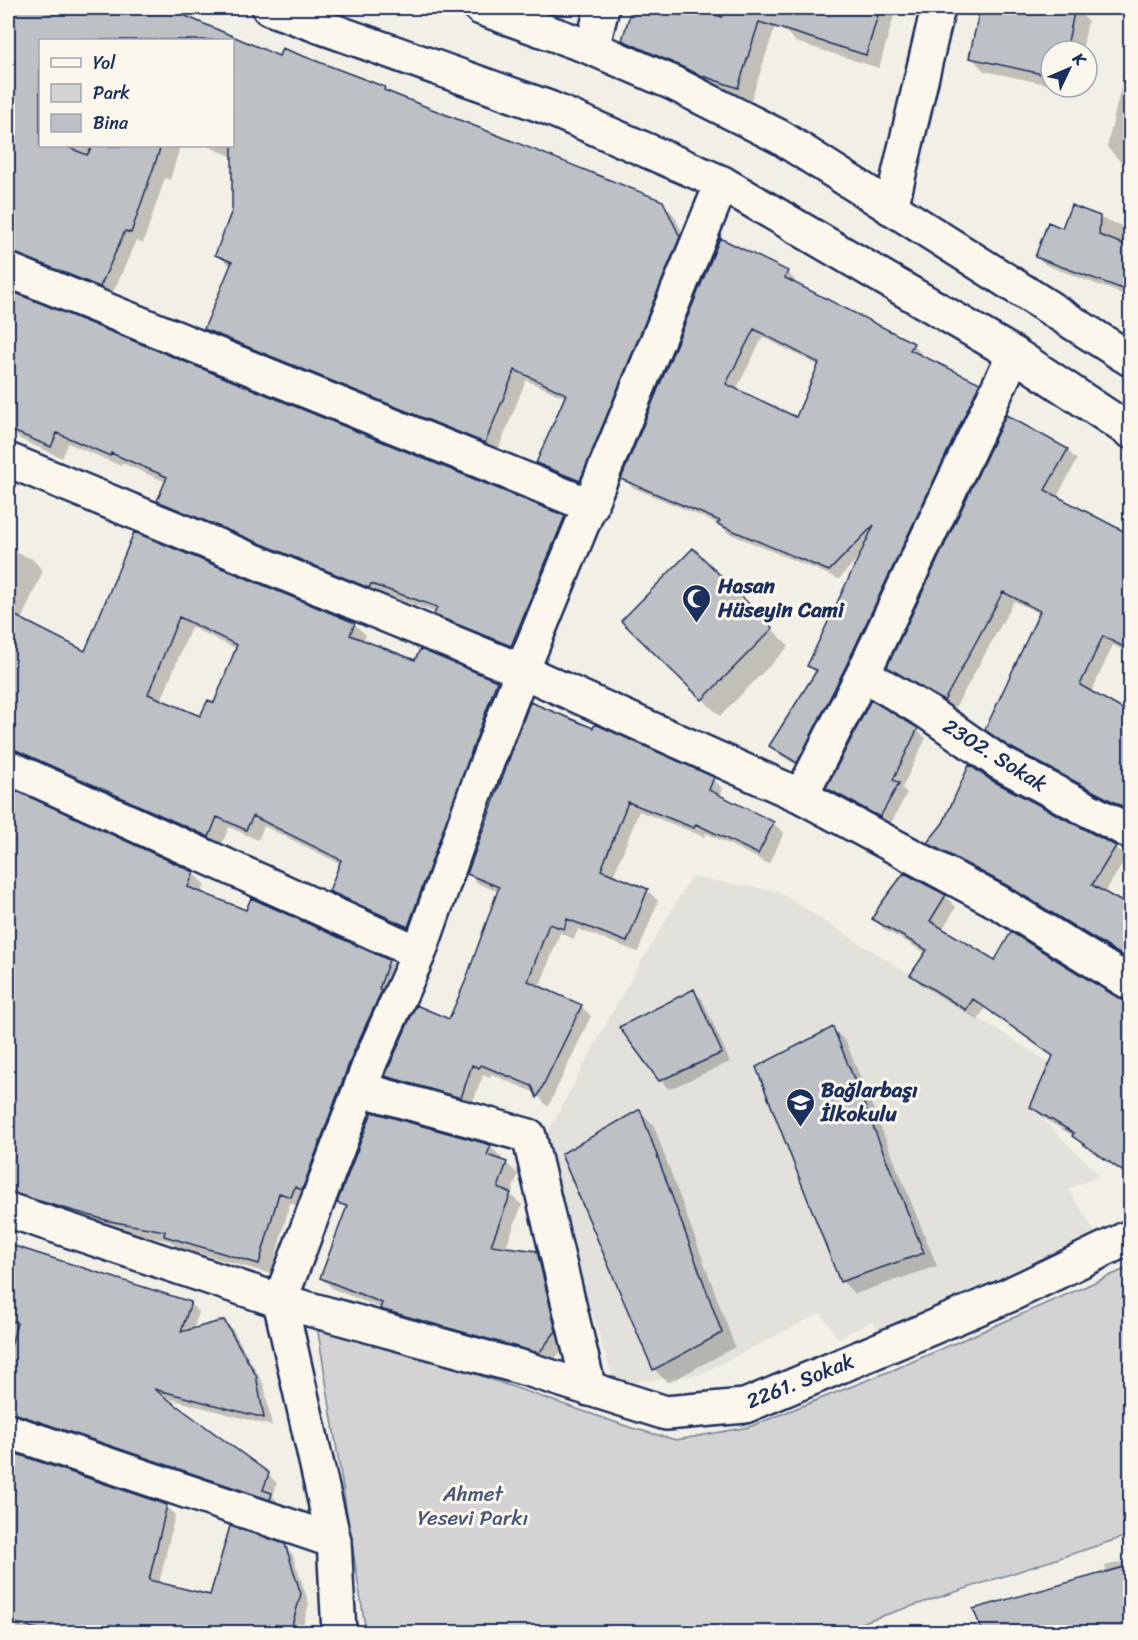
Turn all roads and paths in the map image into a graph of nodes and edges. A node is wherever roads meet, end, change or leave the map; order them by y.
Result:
1 (269, 8) edge
2 (481, 8) edge
3 (602, 8) edge
4 (938, 8) edge
5 (592, 48) junction
6 (722, 183) junction
7 (891, 208) junction
8 (8, 270) edge
9 (1014, 354) junction
10 (1131, 359) edge
11 (1131, 431) edge
12 (8, 460) edge
13 (591, 506) junction
14 (522, 671) junction
15 (863, 674) junction
16 (8, 767) edge
17 (801, 796) junction
18 (1131, 832) edge
19 (419, 953) junction
20 (1131, 983) edge
21 (360, 1089) junction
22 (8, 1210) edge
23 (1131, 1237) edge
24 (280, 1301) junction
25 (589, 1389) junction
26 (8, 1431) edge
27 (334, 1541) junction
28 (339, 1632) edge

1 - 6 street
2 - 5 street
3 - 5 street
4 - 7 street
5 - 7 street
6 - 9 street
6 - 13 street
7 - 10 street
8 - 13 street
9 - 11 street
9 - 15 street
12 - 14 street
13 - 14 street
14 - 17 street
14 - 19 street
15 - 17 street
15 - 18 street, 2302. Sokak
16 - 19 street
17 - 20 street
19 - 21 street
21 - 24 street
21 - 25 street
22 - 24 street, 2261. Sokak
23 - 25 street, 2261. Sokak
24 - 25 street, 2261. Sokak
24 - 27 street
26 - 27 street
27 - 28 street

